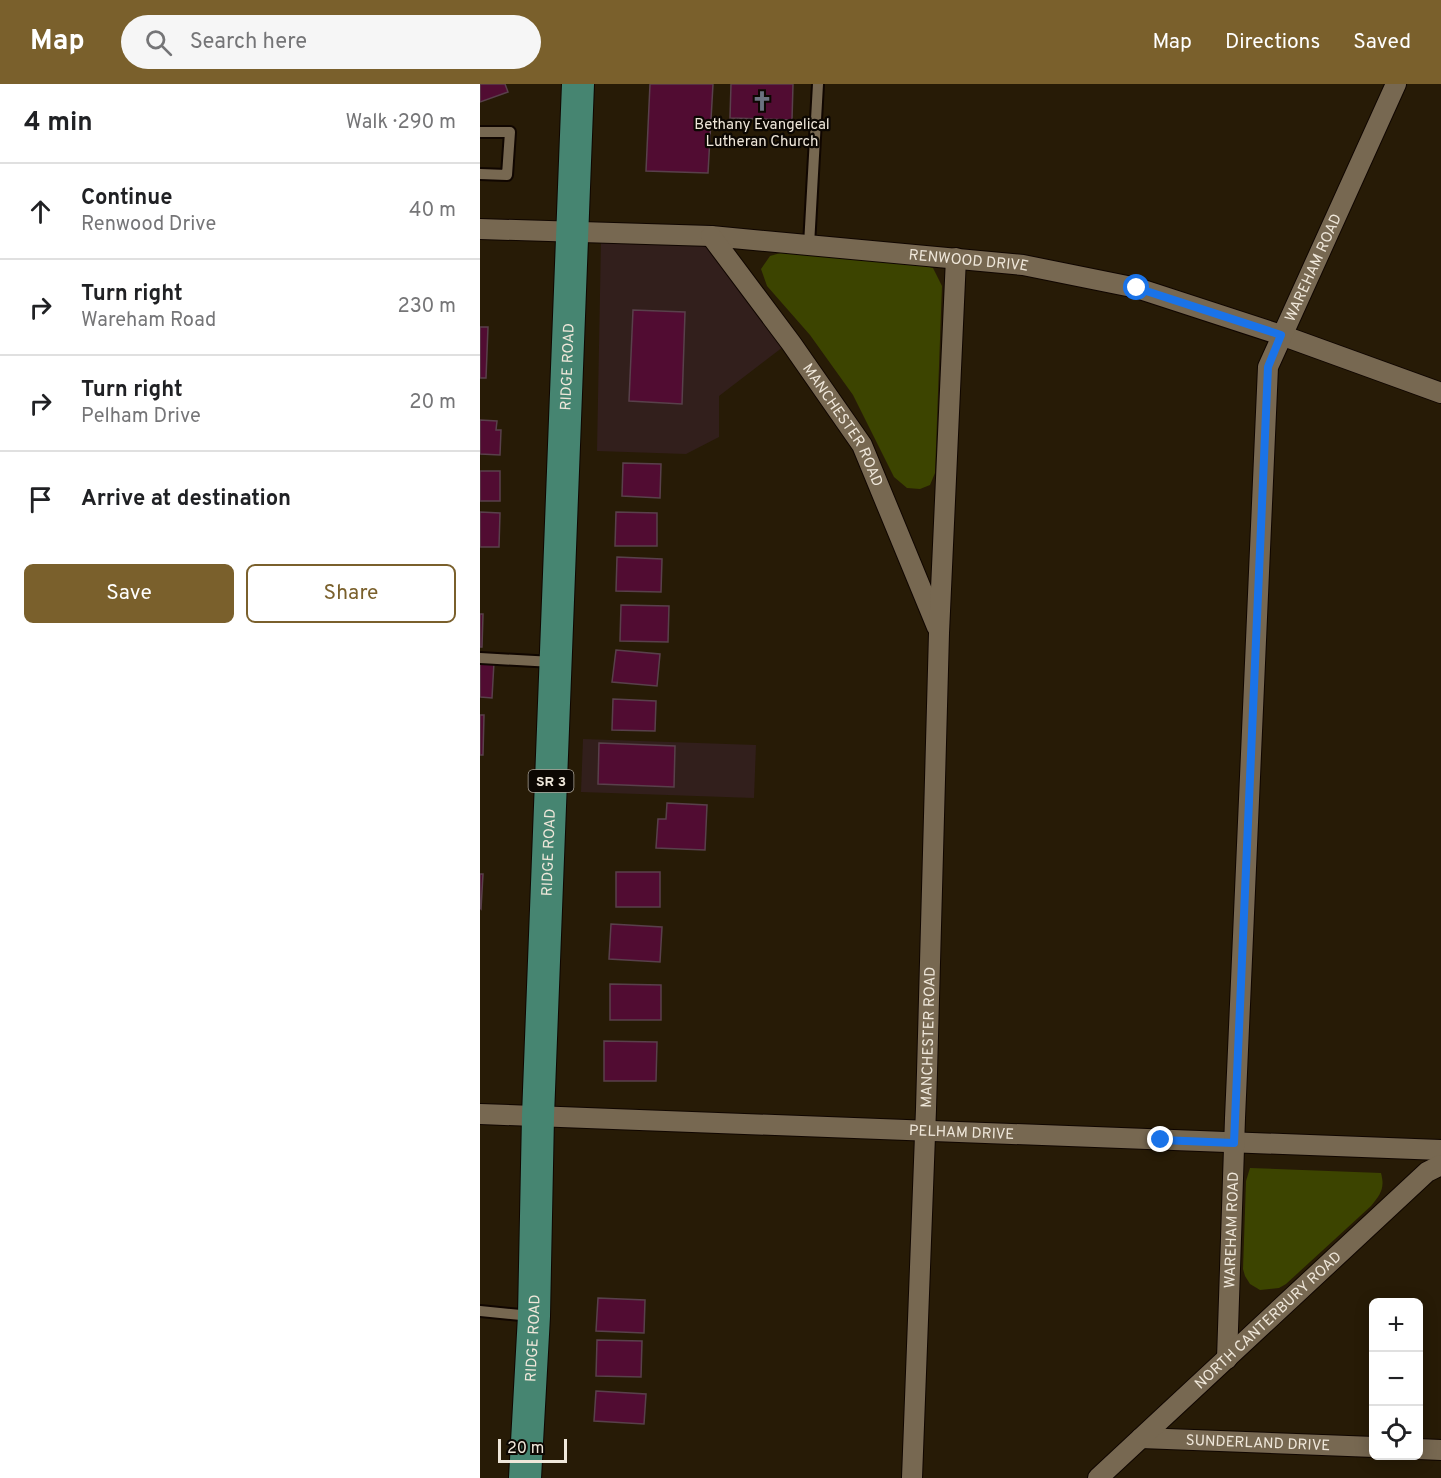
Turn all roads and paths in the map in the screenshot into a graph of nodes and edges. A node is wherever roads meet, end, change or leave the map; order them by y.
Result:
1 (578, 84) edge
2 (818, 84) edge
3 (1396, 84) edge
4 (480, 132) edge
5 (480, 174) edge
6 (480, 229) edge
7 (573, 233) junction
8 (711, 236) junction
9 (809, 245) junction
10 (956, 258) junction
11 (1281, 335) junction
12 (1441, 393) edge
13 (939, 633) junction
14 (480, 658) edge
15 (556, 663) junction
16 (480, 1114) edge
17 (538, 1116) junction
18 (925, 1130) junction
19 (1234, 1143) junction
20 (1441, 1150) edge
21 (1441, 1165) edge
22 (480, 1311) edge
23 (534, 1316) junction
24 (1227, 1359) junction
25 (1141, 1438) junction
26 (1369, 1447) edge
27 (1423, 1449) edge
28 (1441, 1450) edge
29 (525, 1478) edge
30 (912, 1478) edge
31 (1098, 1478) edge

1 - 7 main road, RIDGE ROAD / SR 3
2 - 9 lane
3 - 11 street, WAREHAM ROAD
4 - 5 lane
6 - 7 street, RENWOOD DRIVE
7 - 8 street, RENWOOD DRIVE
7 - 15 main road, RIDGE ROAD / SR 3
8 - 9 street, RENWOOD DRIVE
8 - 13 street, MANCHESTER ROAD
9 - 10 street, RENWOOD DRIVE
10 - 11 street, RENWOOD DRIVE
10 - 13 street, MANCHESTER ROAD
11 - 12 street, RENWOOD DRIVE
11 - 19 street, WAREHAM ROAD
13 - 18 street, MANCHESTER ROAD
14 - 15 lane
15 - 17 main road, RIDGE ROAD / SR 3
16 - 17 street, PELHAM DRIVE
17 - 18 street, PELHAM DRIVE
17 - 23 main road, RIDGE ROAD / SR 3
18 - 19 street, PELHAM DRIVE
18 - 30 street, MANCHESTER ROAD
19 - 20 street, PELHAM DRIVE
19 - 24 street, WAREHAM ROAD
21 - 24 street, NORTH CANTERBURY ROAD
22 - 23 lane
23 - 29 main road, RIDGE ROAD / SR 3
24 - 25 street, NORTH CANTERBURY ROAD
25 - 26 street, SUNDERLAND DRIVE
25 - 31 street, NORTH CANTERBURY ROAD
27 - 28 street

